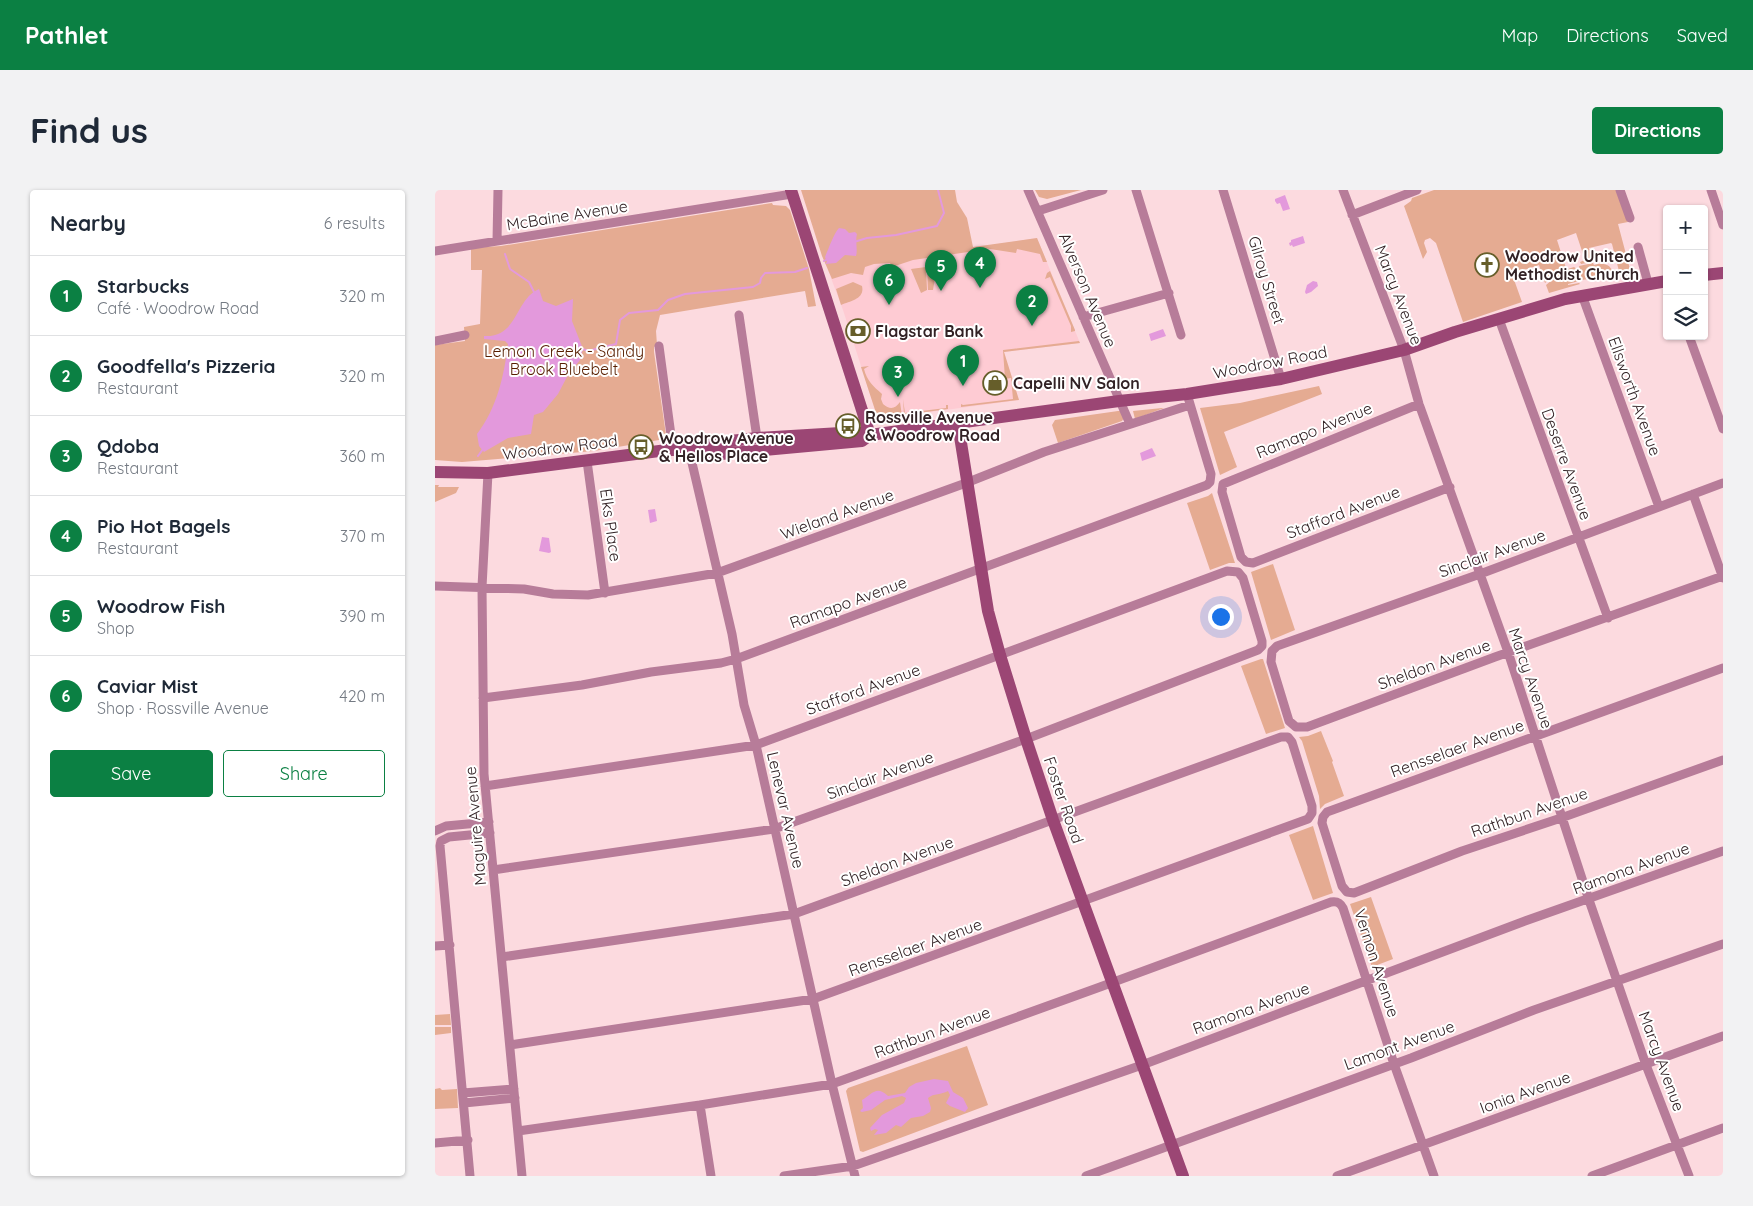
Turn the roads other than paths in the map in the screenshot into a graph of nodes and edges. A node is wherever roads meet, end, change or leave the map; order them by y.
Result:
1 (498, 190) edge
2 (1028, 190) edge
3 (1103, 190) edge
4 (1136, 190) edge
5 (1223, 190) edge
6 (1343, 190) edge
7 (1417, 190) edge
8 (1620, 190) edge
9 (1711, 190) edge
10 (792, 192) edge
11 (1038, 211) junction
12 (1352, 215) junction
13 (1630, 218) dead end
14 (1723, 225) edge
15 (497, 241) junction
16 (1638, 247) dead end
17 (435, 251) edge
18 (1723, 273) edge
19 (1708, 275) edge
20 (1663, 281) edge
21 (1648, 283) junction
22 (1169, 293) junction
23 (1582, 295) junction
24 (739, 315) dead end
25 (1083, 317) junction
26 (1499, 319) junction
27 (465, 335) dead end
28 (1181, 335) dead end
29 (1690, 340) edge
30 (435, 341) edge
31 (659, 346) dead end
32 (1404, 350) junction
33 (1281, 379) junction
34 (1188, 400) junction
35 (1119, 401) junction
36 (1419, 404) junction
37 (958, 424) junction
38 (1130, 424) junction
39 (1723, 429) edge
40 (870, 435) junction
41 (757, 438) junction
42 (673, 450) junction
43 (689, 450) junction
44 (761, 452) junction
45 (587, 461) junction
46 (435, 472) edge
47 (488, 473) junction
48 (967, 483) junction
49 (1723, 484) edge
50 (1450, 487) junction
51 (1693, 494) junction
52 (1659, 507) junction
53 (1578, 537) junction
54 (1246, 562) joint
55 (980, 570) junction
56 (717, 573) junction
57 (1480, 574) junction
58 (1723, 576) edge
59 (435, 586) edge
60 (482, 587) junction
61 (605, 593) junction
62 (1607, 618) junction
63 (1261, 648) joint
64 (1507, 652) junction
65 (1000, 655) junction
66 (736, 659) junction
67 (1723, 668) edge
68 (483, 698) junction
69 (1296, 726) joint
70 (1535, 735) junction
71 (1288, 738) joint
72 (1026, 739) junction
73 (756, 745) junction
74 (1723, 760) edge
75 (485, 786) junction
76 (1561, 818) junction
77 (1053, 820) junction
78 (489, 822) junction
79 (1322, 823) joint
80 (774, 828) junction
81 (436, 830) edge
82 (490, 833) junction
83 (1723, 851) edge
84 (435, 853) edge
85 (441, 862) junction
86 (493, 870) junction
87 (1346, 891) joint
88 (1589, 900) junction
89 (1083, 902) junction
90 (1339, 903) joint
91 (794, 914) junction
92 (1723, 944) edge
93 (450, 945) junction
94 (435, 946) edge
95 (501, 956) junction
96 (1367, 981) junction
97 (1618, 982) junction
98 (1113, 983) junction
99 (813, 999) junction
100 (1723, 1036) edge
101 (510, 1045) junction
102 (1394, 1064) junction
103 (1143, 1065) junction
104 (1646, 1065) junction
105 (832, 1084) junction
106 (515, 1094) junction
107 (464, 1098) junction
108 (700, 1105) junction
109 (1723, 1128) edge
110 (518, 1131) junction
111 (468, 1140) junction
112 (435, 1144) edge
113 (1171, 1145) junction
114 (1423, 1145) junction
115 (1676, 1145) junction
116 (853, 1166) junction
117 (470, 1176) edge
118 (523, 1176) edge
119 (711, 1176) edge
120 (784, 1176) edge
121 (855, 1176) edge
122 (1086, 1176) edge
123 (1183, 1176) edge
124 (1337, 1176) edge
125 (1434, 1176) edge
126 (1592, 1176) edge
127 (1689, 1176) edge

1 - 15 street
2 - 11 street, Alverson Avenue
3 - 11 street
4 - 22 street
5 - 33 street, Gilroy Street
6 - 12 street, Marcy Avenue
7 - 12 street
8 - 13 street
9 - 14 street
10 - 15 street, McBaine Avenue
10 - 40 street
11 - 25 street, Alverson Avenue
12 - 32 street, Marcy Avenue
15 - 17 street, McBaine Avenue
16 - 21 street
18 - 19 street
20 - 21 street, Woodrow Road
21 - 23 street, Woodrow Road
22 - 25 street
22 - 28 street
23 - 26 street, Woodrow Road
23 - 52 street, Ellsworth Avenue
24 - 41 street
25 - 35 street, Alverson Avenue
26 - 32 street, Woodrow Road
26 - 53 street, Deserre Avenue
27 - 30 street
29 - 39 street
31 - 42 street
32 - 33 street, Woodrow Road
32 - 36 street, Marcy Avenue
33 - 34 street, Woodrow Road
34 - 35 street, Woodrow Road
34 - 38 street, Wieland Avenue
34 - 55 street, Ramapo Avenue
35 - 37 street, Woodrow Road
35 - 38 street, Alverson Avenue
36 - 50 street, Marcy Avenue
36 - 54 street, Ramapo Avenue
37 - 40 street, Woodrow Road
37 - 48 street, Foster Road
38 - 48 street, Wieland Avenue
40 - 41 street, Woodrow Road
40 - 44 street, Woodrow Road
41 - 43 street, Woodrow Road
41 - 44 street
42 - 43 street, Woodrow Road
42 - 45 street, Woodrow Road
43 - 44 street, Woodrow Road
43 - 56 street, Lenevar Avenue
45 - 47 street, Woodrow Road
45 - 61 street, Elks Place
46 - 47 street, Woodrow Road
47 - 60 street, Maguire Avenue
48 - 55 street, Foster Road
48 - 56 street, Wieland Avenue
49 - 51 street, Sinclair Avenue
50 - 54 street, Stafford Avenue
50 - 57 street, Marcy Avenue
51 - 52 street, Sinclair Avenue
51 - 58 street
52 - 53 street, Sinclair Avenue
53 - 57 street, Sinclair Avenue
53 - 62 street, Deserre Avenue
55 - 65 street, Foster Road
55 - 66 street, Ramapo Avenue
56 - 61 street, Wieland Avenue
56 - 66 street, Lenevar Avenue
57 - 64 street, Marcy Avenue
57 - 69 street, Sinclair Avenue
58 - 62 street, Sheldon Avenue
59 - 60 street, Wieland Avenue
60 - 61 street, Wieland Avenue
60 - 68 street, Maguire Avenue
62 - 64 street, Sheldon Avenue
63 - 65 street, Stafford Avenue
63 - 72 street, Sinclair Avenue
64 - 69 street, Sheldon Avenue
64 - 70 street, Marcy Avenue
65 - 72 street, Foster Road
65 - 73 street, Stafford Avenue
66 - 68 street, Ramapo Avenue
66 - 73 street, Lenevar Avenue
67 - 70 street, Rensselaer Avenue
68 - 75 street, Maguire Avenue
70 - 76 street, Marcy Avenue
70 - 79 street, Rensselaer Avenue
71 - 77 street, Sheldon Avenue
71 - 89 street, Rensselaer Avenue
72 - 77 street, Foster Road
72 - 80 street, Sinclair Avenue
73 - 75 street, Stafford Avenue
73 - 80 street, Lenevar Avenue
74 - 76 street, Rathbun Avenue
75 - 78 street, Maguire Avenue
76 - 87 street, Rathbun Avenue
76 - 88 street, Marcy Avenue
77 - 89 street, Foster Road
77 - 91 street, Sheldon Avenue
78 - 81 street
78 - 82 street, Maguire Avenue
79 - 87 street, Vernon Avenue
80 - 86 street, Sinclair Avenue
80 - 91 street, Lenevar Avenue
82 - 85 street
82 - 86 street, Maguire Avenue
83 - 88 street, Ramona Avenue
84 - 85 street
85 - 93 street
86 - 95 street, Maguire Avenue
88 - 96 street, Ramona Avenue
88 - 97 street, Marcy Avenue
89 - 98 street, Foster Road
89 - 99 street, Rensselaer Avenue
90 - 96 street, Vernon Avenue
90 - 98 street, Rathbun Avenue
91 - 95 street, Sheldon Avenue
91 - 99 street, Lenevar Avenue
92 - 97 street, Lamont Avenue
93 - 94 street
93 - 107 street
95 - 101 street, Maguire Avenue
96 - 102 street, Vernon Avenue
96 - 103 street, Ramona Avenue
97 - 102 street, Lamont Avenue
97 - 104 street, Marcy Avenue
98 - 103 street, Foster Road
98 - 105 street, Rathbun Avenue
99 - 101 street, Rensselaer Avenue
99 - 105 street, Lenevar Avenue
100 - 104 street, Ionia Avenue
101 - 106 street, Maguire Avenue
102 - 113 street, Lamont Avenue
102 - 114 street, Vernon Avenue
103 - 113 street, Foster Road
103 - 116 street, Ramona Avenue
104 - 114 street, Ionia Avenue
104 - 115 street, Marcy Avenue
105 - 108 street, Rathbun Avenue
105 - 116 street, Lenevar Avenue
106 - 107 street
106 - 110 street, Maguire Avenue
107 - 111 street
108 - 110 street, Rathbun Avenue
108 - 119 street
109 - 115 street
110 - 118 street, Maguire Avenue
111 - 112 street
111 - 117 street
113 - 122 street, Lamont Avenue
113 - 123 street, Foster Road
114 - 124 street, Ionia Avenue
114 - 125 street, Vernon Avenue
115 - 126 street
115 - 127 street, Marcy Avenue
116 - 120 street, Ramona Avenue
116 - 121 street, Lenevar Avenue

